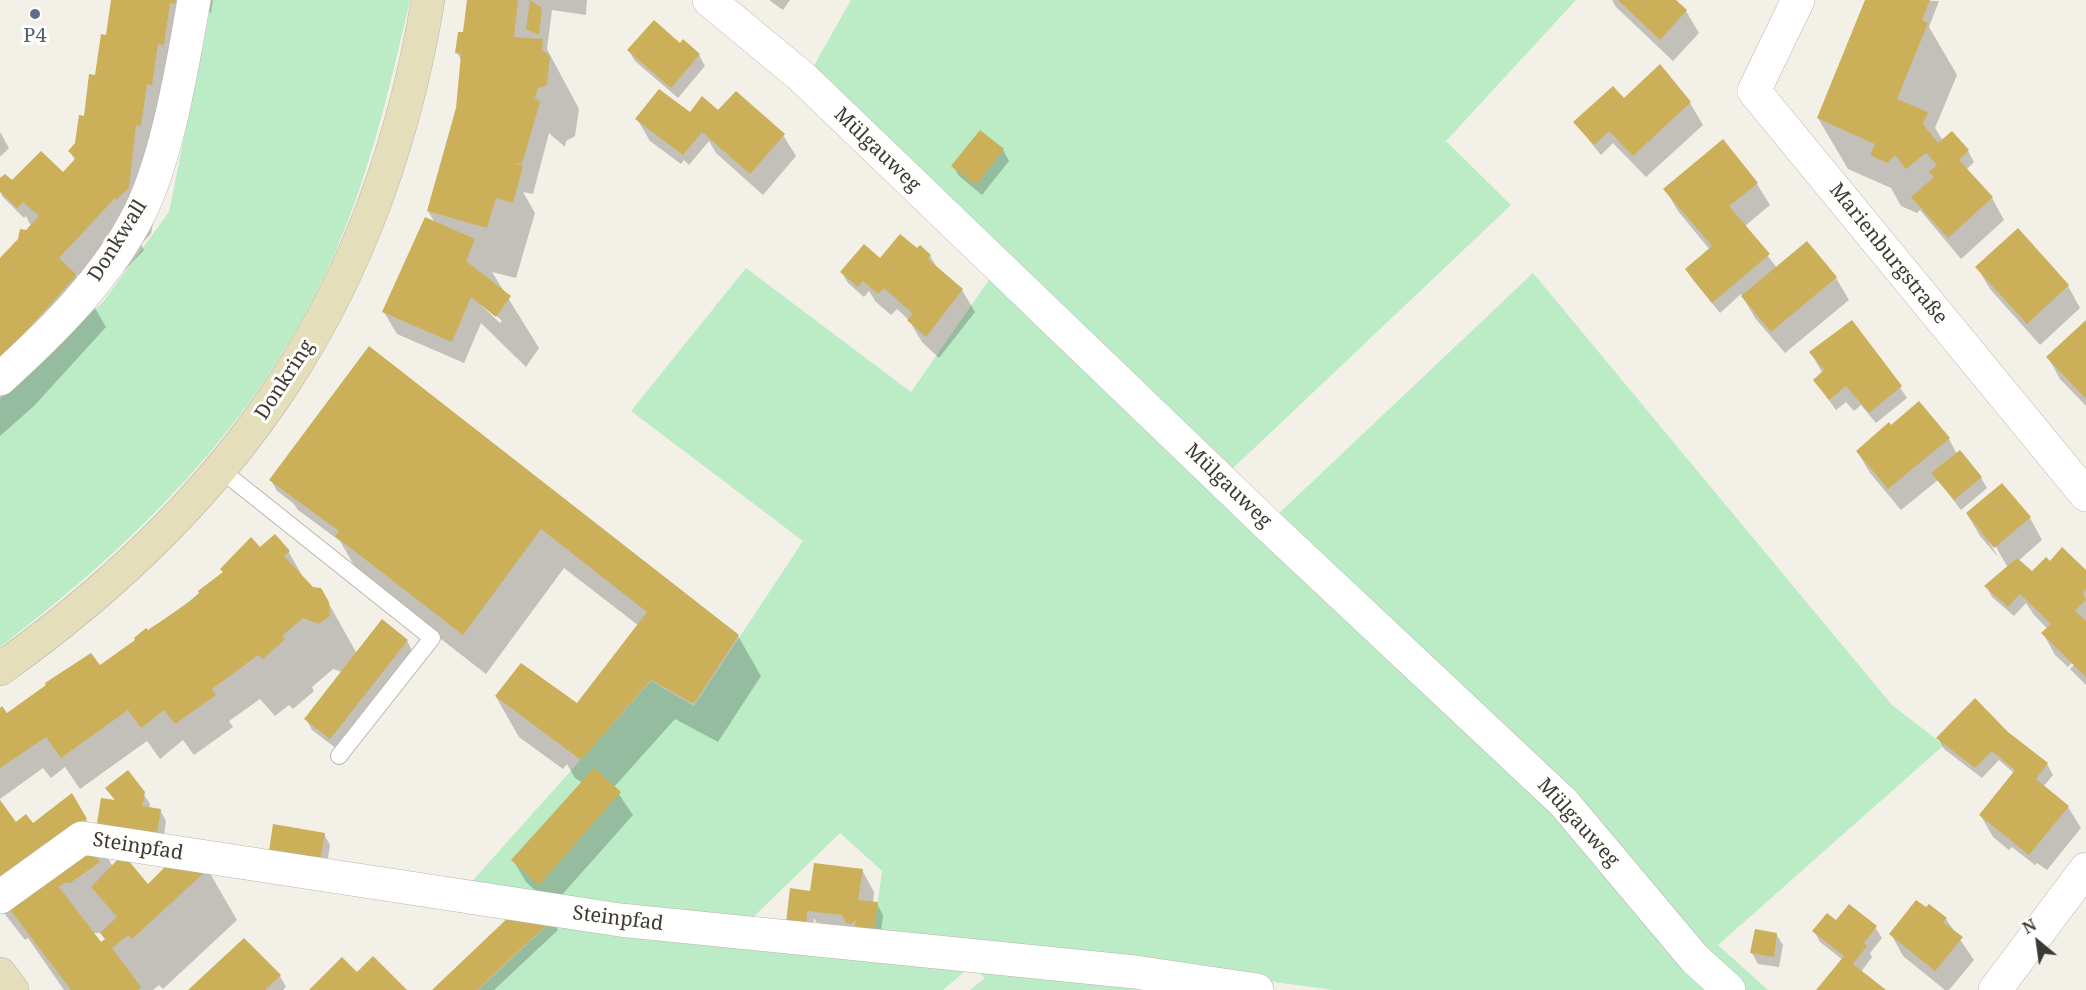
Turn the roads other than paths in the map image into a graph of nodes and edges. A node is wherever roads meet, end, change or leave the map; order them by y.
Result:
1 (195, 0) edge
2 (428, 0) edge
3 (709, 0) edge
4 (1798, 0) edge
5 (0, 379) edge
6 (221, 470) junction
7 (2086, 495) edge
8 (0, 669) edge
9 (339, 756) dead end
10 (2086, 869) edge
11 (0, 897) edge
12 (0, 974) edge
13 (12, 990) edge
14 (1257, 990) edge
15 (1729, 990) edge
16 (1995, 990) edge

1 - 5 street, Donkwall
2 - 6 main road, Donkring
3 - 15 street, Mülgauweg
4 - 7 street, Marienburgstraße
6 - 8 main road, Donkring
6 - 9 lane
10 - 16 street
11 - 14 street, Steinpfad
12 - 13 main road

